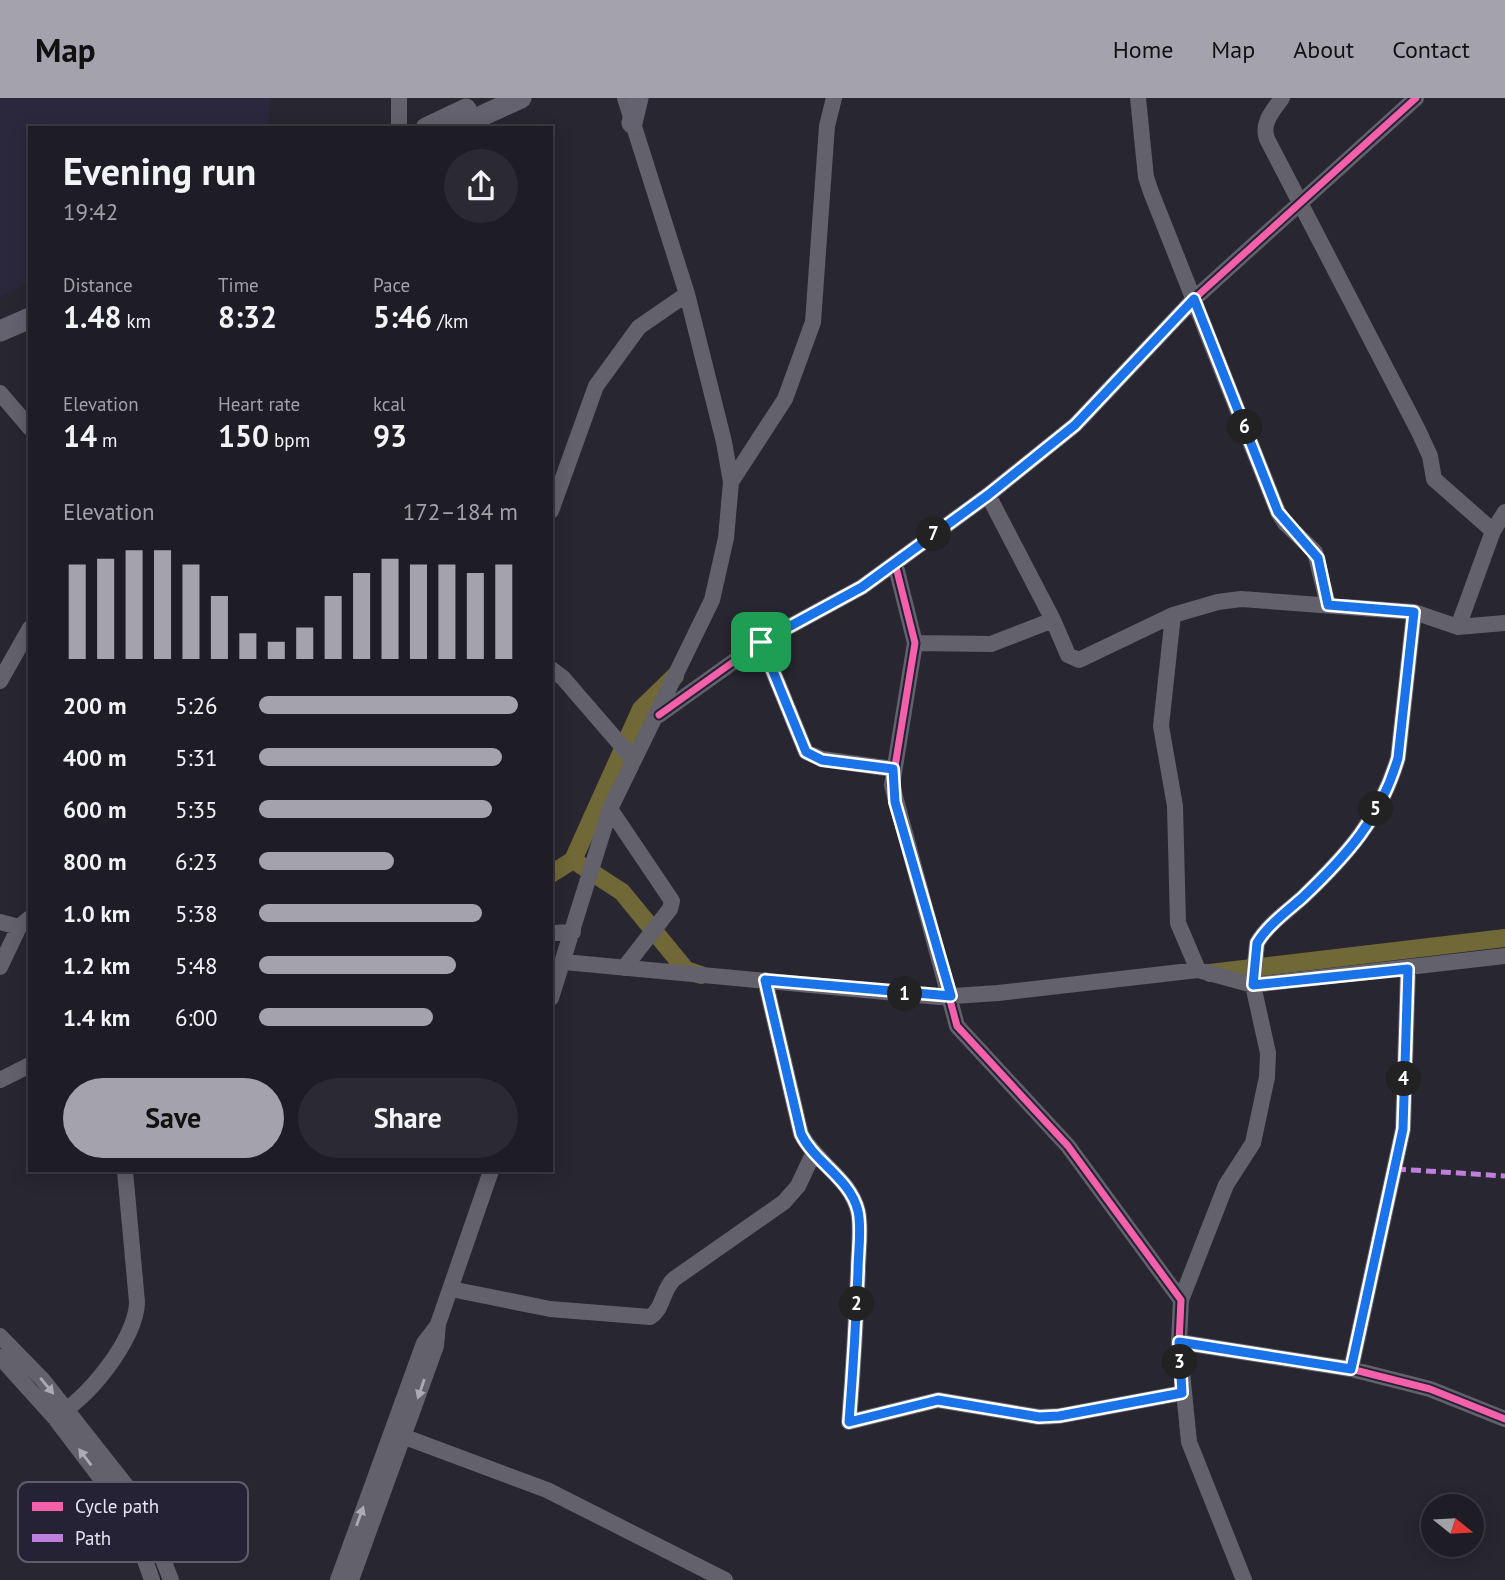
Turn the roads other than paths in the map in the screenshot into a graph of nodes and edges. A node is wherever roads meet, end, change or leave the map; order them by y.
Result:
1 (399, 98) edge
2 (491, 98) edge
3 (521, 98) edge
4 (625, 98) edge
5 (638, 98) edge
6 (834, 98) edge
7 (1138, 98) edge
8 (1282, 98) edge
9 (1416, 98) edge
10 (632, 123) junction
11 (399, 126) edge
12 (430, 126) edge
13 (458, 126) edge
14 (1300, 204) junction
15 (687, 294) junction
16 (1194, 299) junction
17 (28, 319) edge
18 (0, 331) edge
19 (0, 393) edge
20 (28, 426) edge
21 (731, 482) junction
22 (555, 491) edge
23 (988, 495) junction
24 (1505, 512) edge
25 (1493, 531) junction
26 (895, 563) junction
27 (1328, 605) junction
28 (1414, 612) junction
29 (1172, 615) junction
30 (1053, 620) junction
31 (1505, 623) edge
32 (1458, 627) junction
33 (28, 632) edge
34 (761, 642) junction
35 (915, 643) junction
36 (553, 670) edge
37 (0, 681) edge
38 (659, 715) junction
39 (633, 759) junction
40 (893, 769) junction
41 (610, 809) junction
42 (0, 922) edge
43 (24, 922) edge
44 (573, 932) junction
45 (553, 933) edge
46 (1505, 956) edge
47 (564, 962) junction
48 (0, 967) edge
49 (624, 968) junction
50 (1408, 969) junction
51 (1198, 970) junction
52 (765, 980) junction
53 (1253, 985) junction
54 (553, 992) edge
55 (951, 996) junction
56 (28, 1066) edge
57 (0, 1080) edge
58 (813, 1154) junction
59 (125, 1172) edge
60 (491, 1172) edge
61 (451, 1289) junction
62 (1181, 1300) junction
63 (439, 1324) junction
64 (0, 1336) edge
65 (1179, 1342) junction
66 (0, 1357) edge
67 (1351, 1369) junction
68 (1182, 1393) junction
69 (61, 1414) junction
70 (1505, 1419) edge
71 (405, 1437) junction
72 (387, 1462) junction
73 (105, 1482) edge
74 (121, 1482) edge
75 (145, 1562) edge
76 (164, 1562) edge
77 (347, 1574) edge
78 (152, 1580) edge
79 (171, 1580) edge
80 (724, 1580) edge
81 (1244, 1580) edge

1 - 11 street
2 - 12 main road
3 - 13 main road
4 - 10 street
5 - 10 main road
6 - 21 street
7 - 16 street
8 - 14 street
9 - 14 street
10 - 15 street
14 - 16 street
14 - 25 street
15 - 21 street
15 - 22 street
16 - 23 street
16 - 27 street
17 - 18 main road
19 - 20 street
21 - 38 street
23 - 26 street
23 - 30 street
24 - 25 street
25 - 32 street
26 - 34 street
26 - 35 street
27 - 28 street
27 - 29 street
28 - 32 street
28 - 53 street
29 - 30 street
29 - 51 street
30 - 35 street
31 - 32 street
33 - 37 street
34 - 38 street
34 - 40 street
35 - 40 street
36 - 39 street
38 - 39 street
39 - 41 street
40 - 55 street
41 - 44 street
41 - 49 street
42 - 43 street
43 - 48 street
44 - 45 street
44 - 47 street
46 - 50 street
47 - 49 street
47 - 54 street
49 - 52 street
50 - 53 street
50 - 67 street
51 - 53 street
51 - 55 street
52 - 55 street
52 - 58 street
53 - 62 street
55 - 62 street
56 - 57 street
58 - 61 street
58 - 68 street
59 - 69 street
60 - 61 street
61 - 63 street
62 - 65 street
63 -> 71 street
63 - 72 street
64 -> 69 street
65 - 67 street
65 - 68 street
66 - 69 street
67 - 70 street
68 - 81 street
73 -> 69 street
69 - 74 street
71 - 72 street
71 - 80 street
72 - 77 street
78 -> 75 street
76 - 79 street

